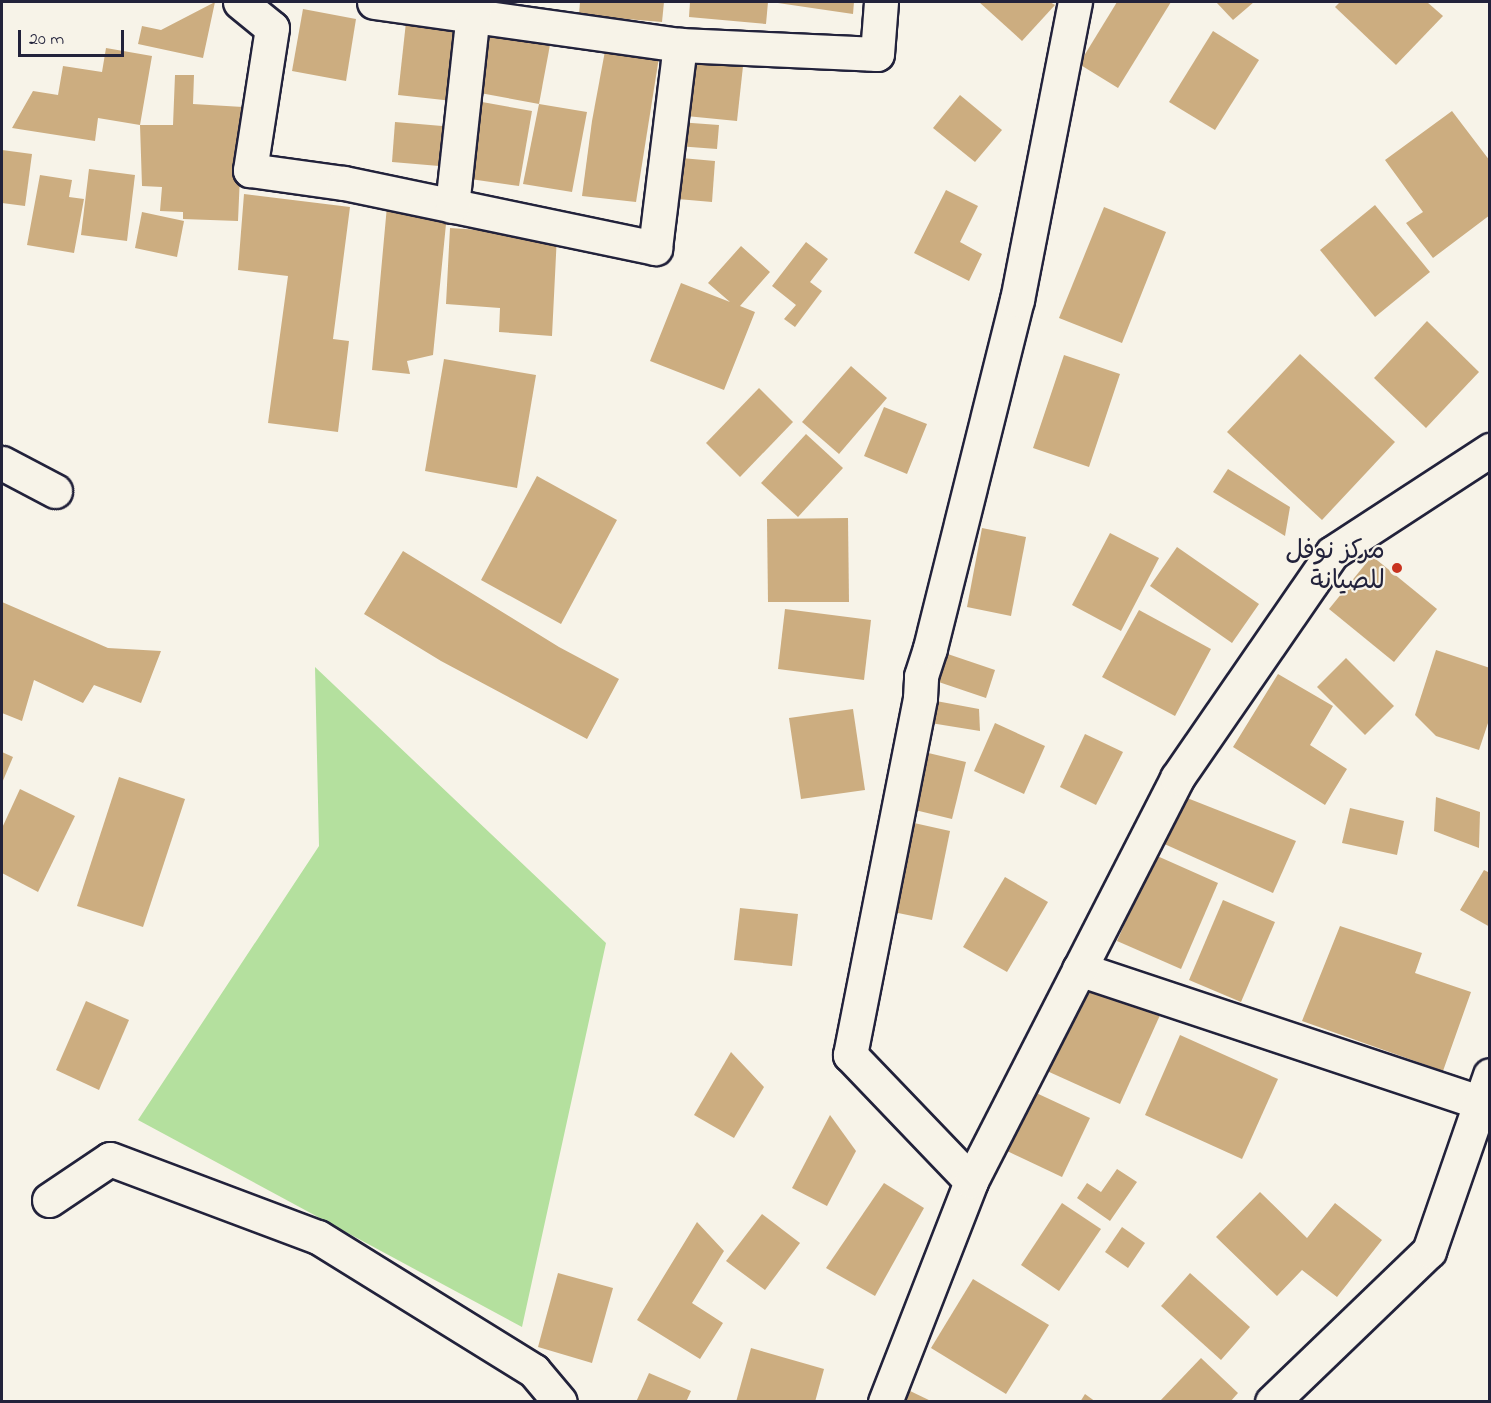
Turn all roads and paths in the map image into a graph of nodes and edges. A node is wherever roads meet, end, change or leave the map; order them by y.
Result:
1 (240, 2) edge
2 (374, 2) edge
3 (881, 2) edge
4 (1075, 2) edge
5 (474, 9) edge
6 (680, 45) junction
7 (452, 206) junction
8 (1490, 450) edge
9 (2, 463) edge
10 (54, 491) dead end
11 (1079, 969) junction
12 (1486, 1095) edge
13 (971, 1182) junction
14 (49, 1200) dead end
15 (560, 1401) edge
16 (885, 1401) edge
17 (1272, 1401) edge

1 - 7 street
2 - 5 street
3 - 6 street
4 - 13 street
5 - 6 street
5 - 7 street
6 - 7 street
8 - 11 street
9 - 10 street
11 - 12 street
11 - 13 street
12 - 17 street
13 - 16 street
14 - 15 street

